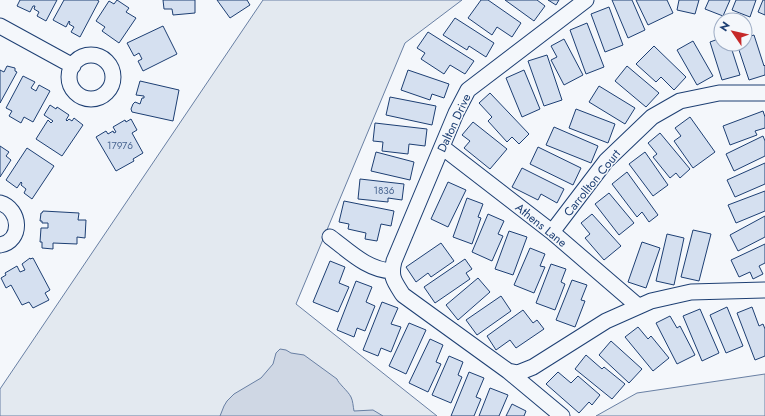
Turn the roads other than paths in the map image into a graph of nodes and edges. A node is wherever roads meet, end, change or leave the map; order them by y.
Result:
1 (586, 0) edge
2 (0, 26) edge
3 (73, 66) dead end
4 (765, 93) edge
5 (442, 147) junction
6 (0, 203) edge
7 (552, 232) junction
8 (330, 237) dead end
9 (0, 245) edge
10 (392, 271) junction
11 (765, 290) edge
12 (638, 306) junction
13 (508, 371) junction
14 (562, 416) edge

1 - 5 street, Dalton Drive
2 - 3 street
4 - 7 street, Carrollton Court
5 - 7 street, Athens Lane
5 - 10 street, Dalton Drive
6 - 9 street
7 - 12 street, Athens Lane
8 - 10 street
10 - 13 street
11 - 12 street
12 - 13 street
13 - 14 street

